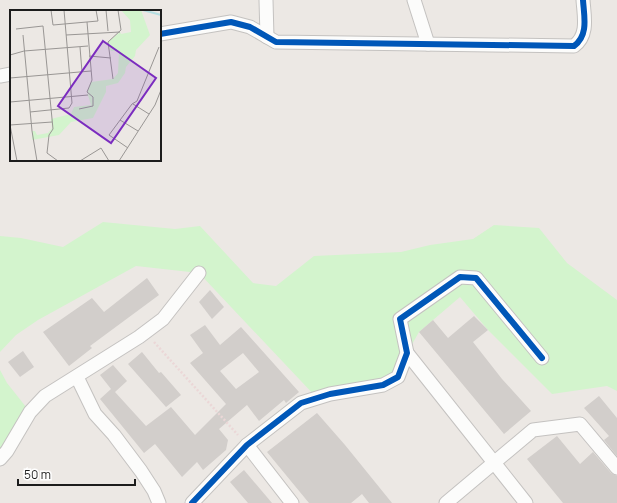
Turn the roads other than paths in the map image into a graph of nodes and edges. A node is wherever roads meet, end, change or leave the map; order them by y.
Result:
1 (266, 0) edge
2 (414, 0) edge
3 (583, 0) edge
4 (161, 34) edge
5 (267, 37) junction
6 (428, 44) junction
7 (10, 74) edge
8 (0, 76) edge
9 (199, 273) dead end
10 (407, 353) junction
11 (542, 358) dead end
12 (77, 377) junction
13 (247, 445) junction
14 (0, 459) edge
15 (493, 463) junction
16 (617, 468) edge
17 (159, 503) edge
18 (192, 503) edge
19 (292, 503) edge
20 (446, 503) edge
21 (526, 503) edge

1 - 5 street
2 - 6 street
3 - 6 street
4 - 5 street
5 - 6 street
7 - 8 street
9 - 12 street
10 - 11 street
10 - 13 street
10 - 15 street
12 - 14 street
12 - 17 street
13 - 18 street
13 - 19 street
15 - 16 street
15 - 20 street
15 - 21 street

